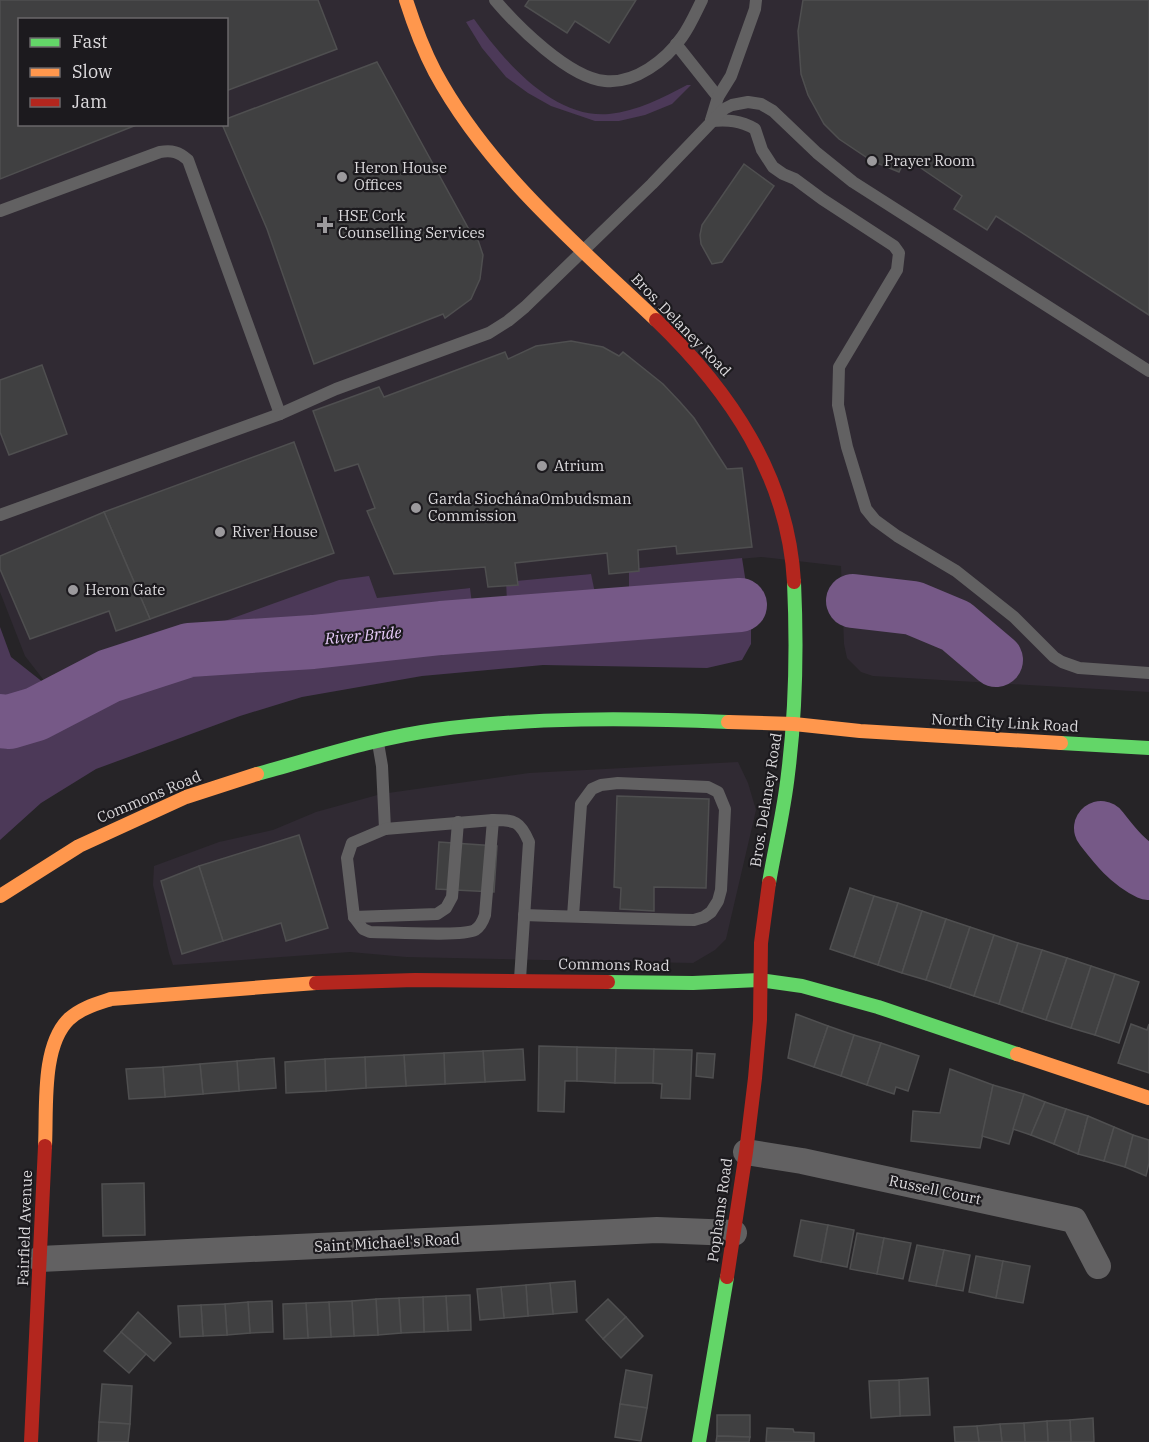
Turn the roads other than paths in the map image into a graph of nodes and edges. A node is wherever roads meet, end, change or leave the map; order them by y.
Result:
1 (406, 0) edge
2 (495, 0) edge
3 (702, 0) edge
4 (756, 0) edge
5 (676, 44) junction
6 (718, 97) junction
7 (711, 121) junction
8 (0, 211) edge
9 (583, 252) junction
10 (1149, 371) edge
11 (280, 414) junction
12 (0, 515) edge
13 (1149, 673) edge
14 (794, 724) junction
15 (860, 730) joint
16 (378, 741) junction
17 (1149, 747) edge
18 (492, 820) junction
19 (458, 822) junction
20 (385, 829) junction
21 (0, 896) edge
22 (524, 915) junction
23 (573, 916) junction
24 (354, 917) junction
25 (520, 980) junction
26 (759, 980) junction
27 (66, 1020) joint
28 (1149, 1098) edge
29 (746, 1152) junction
30 (734, 1233) junction
31 (40, 1259) junction
32 (1098, 1266) dead end
33 (31, 1442) edge
34 (699, 1442) edge

1 - 9 main road, Bros. Delaney Road
2 - 5 lane
3 - 5 lane
4 - 6 lane
5 - 6 lane
6 - 7 lane
7 - 9 lane
7 - 10 lane
7 - 13 lane
8 - 11 lane
9 - 11 lane
9 - 14 main road, Bros. Delaney Road
11 - 12 lane
14 - 15 main road, Commons Road
14 - 16 main road, Commons Road
14 - 26 main road, Bros. Delaney Road
15 - 17 main road, North City Link Road
16 - 20 lane
16 - 21 main road, Commons Road
18 - 19 lane
18 - 22 lane
18 - 24 lane
19 - 20 lane
19 - 24 lane
20 - 24 lane
22 - 23 lane
22 - 25 lane
23 - 23 lane
25 - 26 main road, Commons Road
25 - 27 main road, Commons Road
26 - 28 main road, Commons Road
26 - 29 main road, Pophams Road
27 - 31 main road, Fairfield Avenue
29 - 30 main road, Pophams Road
29 - 32 street, Russell Court
30 - 31 street, Saint Michael's Road
30 - 34 main road, Pophams Road
31 - 33 main road, Fairfield Avenue

